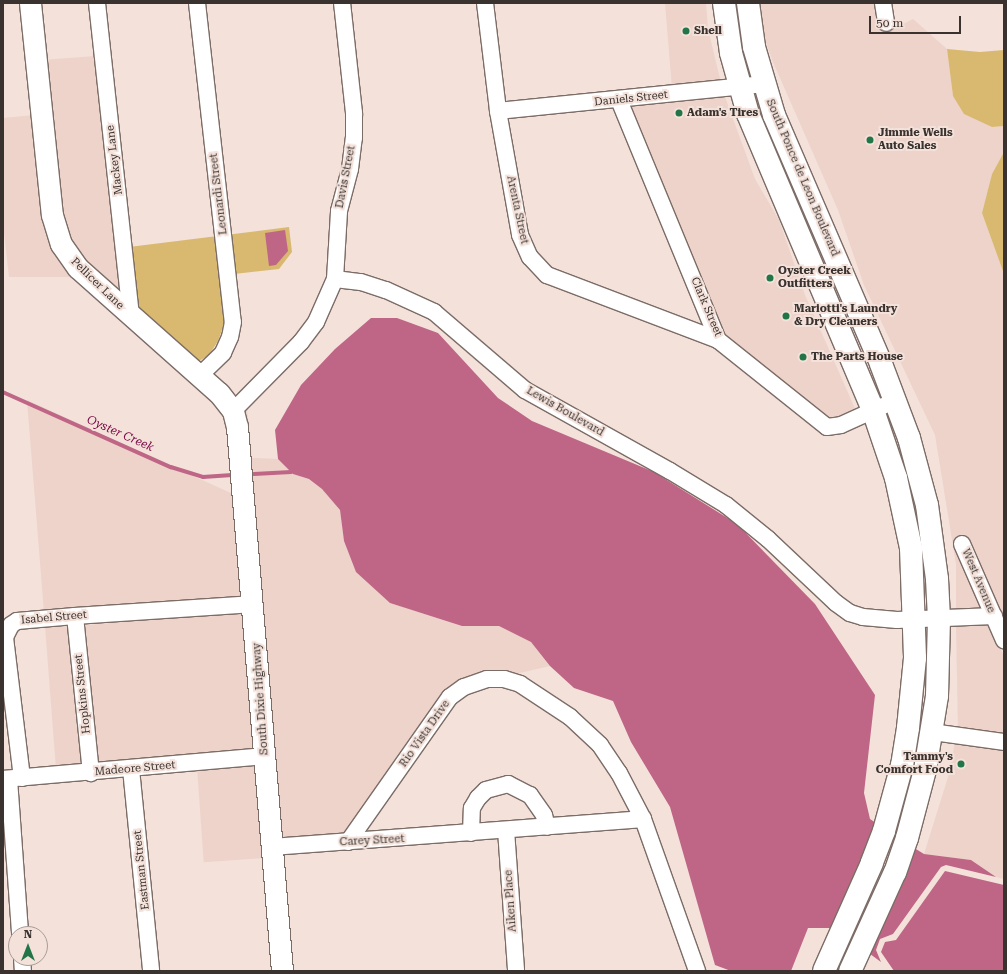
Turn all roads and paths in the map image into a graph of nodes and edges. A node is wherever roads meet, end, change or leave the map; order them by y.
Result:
1 (30, 3) edge
2 (97, 3) edge
3 (197, 3) edge
4 (342, 3) edge
5 (486, 3) edge
6 (724, 3) edge
7 (748, 3) edge
8 (883, 3) edge
9 (886, 24) dead end
10 (764, 84) junction
11 (740, 88) junction
12 (619, 100) junction
13 (498, 111) junction
14 (335, 279) junction
15 (131, 317) junction
16 (718, 340) junction
17 (200, 375) junction
18 (896, 400) junction
19 (873, 410) junction
20 (235, 419) junction
21 (962, 544) dead end
22 (254, 604) junction
23 (75, 616) junction
24 (994, 616) junction
25 (916, 620) junction
26 (939, 620) junction
27 (1004, 640) edge
28 (932, 732) junction
29 (1004, 742) edge
30 (266, 756) junction
31 (131, 770) junction
32 (91, 773) junction
33 (11, 779) edge
34 (643, 818) junction
35 (547, 827) junction
36 (506, 830) junction
37 (470, 833) junction
38 (348, 842) junction
39 (273, 847) junction
40 (20, 926) edge
41 (152, 971) edge
42 (282, 971) edge
43 (516, 971) edge
44 (697, 971) edge
45 (824, 971) edge
46 (850, 971) edge

1 - 15 main road, Pellicer Lane
2 - 15 street, Mackey Lane
3 - 17 street, Leonardi Street
4 - 14 street, Davis Street
5 - 13 street, Arenta Street
6 - 11 highway
7 - 10 highway, South Ponce de Leon Boulevard
8 - 9 street
10 - 11 street, Daniels Street
10 - 18 highway, South Ponce de Leon Boulevard
11 - 12 street, Daniels Street
11 - 19 highway
12 - 13 street, Daniels Street
12 - 16 street, Clark Street
13 - 16 street, Arenta Street
14 - 20 street
14 - 25 street, Lewis Boulevard
15 - 17 main road, Pellicer Lane
16 - 19 street, Clark Street
17 - 20 main road, Pellicer Lane
18 - 19 street, Clark Street
18 - 26 highway, South Ponce de Leon Boulevard
19 - 25 highway
20 - 22 main road, South Dixie Highway
21 - 24 street, West Avenue
22 - 23 street, Isabel Street
22 - 30 main road, South Dixie Highway
23 - 32 street, Hopkins Street
23 - 33 street, Isabel Street
24 - 26 street, Lewis Boulevard
24 - 27 street, West Avenue
25 - 26 street, Lewis Boulevard
25 - 45 highway
26 - 28 highway, South Ponce de Leon Boulevard
28 - 29 street
28 - 46 highway, South Ponce de Leon Boulevard
30 - 31 street, Madeore Street
30 - 39 main road, South Dixie Highway
31 - 32 street, Madeore Street
31 - 41 street, Eastman Street
32 - 33 street, Madeore Street
33 - 40 street
34 - 35 street, Carey Street
34 - 38 street, Rio Vista Drive
34 - 44 street, Rio Vista Drive
35 - 36 street, Carey Street
35 - 37 street
36 - 37 street, Carey Street
36 - 43 street, Aiken Place
37 - 38 street, Carey Street
38 - 39 street, Carey Street
39 - 42 main road, South Dixie Highway

